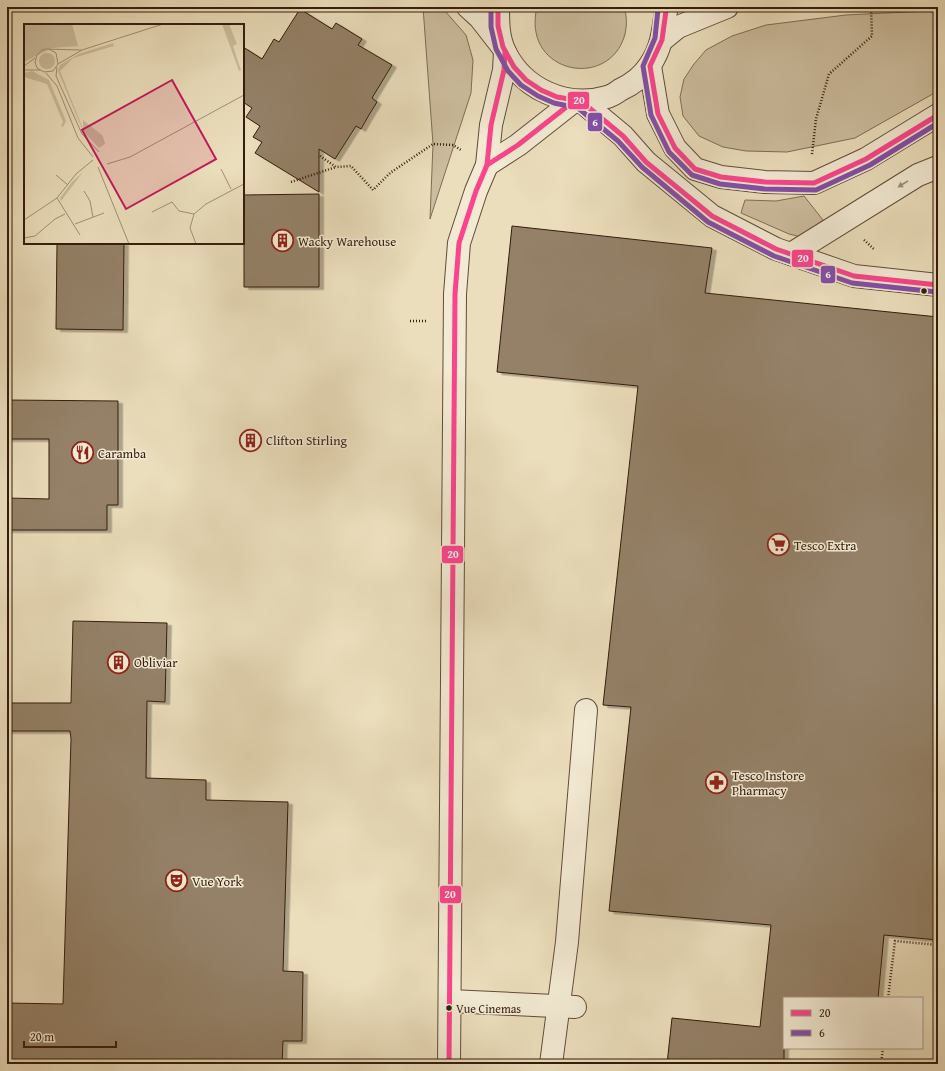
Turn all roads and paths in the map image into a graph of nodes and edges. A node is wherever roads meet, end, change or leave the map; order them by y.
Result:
1 (468, 7) edge
2 (498, 7) edge
3 (665, 7) edge
4 (727, 7) edge
5 (871, 7) edge
6 (662, 40) junction
7 (504, 49) junction
8 (650, 66) junction
9 (578, 101) junction
10 (938, 115) edge
11 (812, 154) dead end
12 (320, 156) dead end
13 (487, 165) junction
14 (336, 167) junction
15 (938, 167) edge
16 (291, 182) dead end
17 (791, 254) junction
18 (938, 285) edge
19 (586, 710) dead end
20 (938, 945) edge
21 (888, 997) edge
22 (450, 1001) junction
23 (567, 1007) junction
24 (883, 1049) edge
25 (312, 1063) edge
26 (368, 1064) edge
27 (449, 1064) edge
28 (551, 1064) edge
29 (881, 1064) edge

1 - 7 street
2 - 7 street
3 - 6 street
4 - 6 street
5 - 11 path
6 - 8 street
7 - 9 street
7 - 13 street
8 - 9 street
8 - 10 street
9 - 13 street
9 - 17 street
12 - 14 path
13 - 14 path
13 - 22 street
14 - 16 path
15 -> 17 street
17 - 18 street
19 - 23 street
20 - 21 path
22 - 23 street
22 - 27 street
23 - 28 street
24 - 29 path
25 - 26 path

